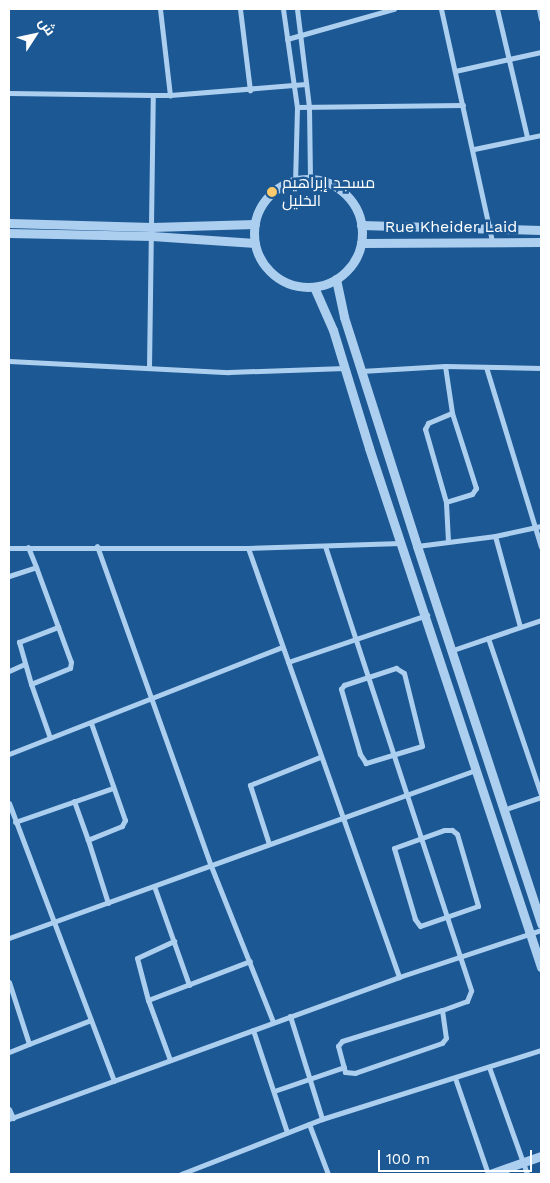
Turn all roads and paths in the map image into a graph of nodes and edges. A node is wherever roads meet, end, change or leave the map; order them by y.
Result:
1 (160, 9) edge
2 (240, 9) edge
3 (283, 9) edge
4 (297, 9) edge
5 (394, 9) edge
6 (441, 9) edge
7 (497, 9) edge
8 (539, 9) edge
9 (387, 10) edge
10 (541, 19) edge
11 (300, 35) junction
12 (288, 39) junction
13 (541, 52) edge
14 (509, 60) junction
15 (455, 71) junction
16 (306, 84) junction
17 (294, 85) junction
18 (250, 90) junction
19 (9, 93) edge
20 (153, 94) junction
21 (170, 95) junction
22 (463, 104) junction
23 (309, 107) junction
24 (296, 108) junction
25 (541, 135) edge
26 (527, 138) junction
27 (474, 149) junction
28 (310, 179) junction
29 (294, 181) junction
30 (9, 223) edge
31 (255, 224) junction
32 (361, 226) junction
33 (492, 228) junction
34 (541, 230) edge
35 (152, 231) junction
36 (9, 233) edge
37 (492, 240) junction
38 (541, 242) edge
39 (255, 243) junction
40 (361, 243) junction
41 (336, 280) junction
42 (314, 287) junction
43 (9, 361) edge
44 (445, 366) junction
45 (486, 367) junction
46 (149, 368) junction
47 (345, 368) junction
48 (541, 368) edge
49 (361, 371) junction
50 (452, 413) junction
51 (446, 502) junction
52 (539, 526) edge
53 (496, 536) junction
54 (448, 541) junction
55 (402, 543) junction
56 (98, 546) junction
57 (325, 546) junction
58 (417, 546) junction
59 (28, 547) junction
60 (9, 548) edge
61 (248, 548) junction
62 (541, 548) edge
63 (36, 567) junction
64 (9, 576) edge
65 (427, 615) junction
66 (541, 620) edge
67 (58, 627) junction
68 (520, 627) junction
69 (355, 638) junction
70 (488, 638) junction
71 (282, 647) junction
72 (450, 651) junction
73 (288, 662) junction
74 (25, 664) junction
75 (9, 671) edge
76 (368, 677) junction
77 (31, 684) junction
78 (154, 700) junction
79 (91, 723) junction
80 (50, 738) junction
81 (9, 754) edge
82 (395, 756) junction
83 (320, 757) junction
84 (477, 769) junction
85 (494, 784) junction
86 (113, 788) junction
87 (483, 788) junction
88 (407, 794) junction
89 (541, 796) edge
90 (74, 801) junction
91 (9, 804) edge
92 (503, 810) junction
93 (342, 818) junction
94 (15, 822) junction
95 (419, 838) junction
96 (88, 840) junction
97 (270, 844) junction
98 (211, 866) junction
99 (154, 886) junction
100 (108, 903) junction
101 (446, 918) junction
102 (53, 923) junction
103 (541, 924) edge
104 (541, 930) edge
105 (530, 933) junction
106 (9, 938) edge
107 (174, 941) junction
108 (459, 957) junction
109 (250, 961) junction
110 (541, 967) edge
111 (400, 977) junction
112 (9, 982) edge
113 (189, 985) junction
114 (15, 1000) junction
115 (148, 1000) junction
116 (9, 1003) edge
117 (442, 1010) junction
118 (290, 1016) junction
119 (90, 1020) junction
120 (274, 1022) junction
121 (253, 1030) junction
122 (29, 1044) junction
123 (541, 1050) edge
124 (9, 1052) edge
125 (170, 1060) junction
126 (344, 1067) junction
127 (489, 1067) junction
128 (455, 1078) junction
129 (310, 1079) junction
130 (114, 1081) junction
131 (274, 1090) junction
132 (9, 1109) edge
133 (11, 1118) edge
134 (322, 1120) junction
135 (309, 1124) junction
136 (287, 1132) junction
137 (541, 1156) edge
138 (522, 1162) junction
139 (181, 1174) edge
140 (328, 1174) edge
141 (489, 1174) edge
142 (527, 1174) edge

1 - 21 street
2 - 18 street
3 - 12 street
4 - 11 street
5 - 9 street
6 - 15 street
7 - 14 street
8 - 10 street
9 - 11 street
11 - 12 street
11 - 16 street
12 - 17 street
13 - 14 street
14 - 15 street
14 - 26 street
15 - 22 street
16 - 17 street
16 - 23 street
17 - 18 street
17 - 24 street
18 - 21 street
19 - 20 street
20 - 21 street
20 - 35 street
22 - 23 street
22 - 27 street
23 - 24 street
23 - 28 street
24 - 29 street
25 - 26 street
26 - 27 street
27 - 33 street
28 - 29 street
28 - 32 street
29 - 31 street
30 - 35 street
31 - 35 street
31 - 39 street
32 - 33 street, Rue Kheider Laid
32 - 40 street
33 - 34 street, Rue Kheider Laid
33 - 37 street
35 - 36 street
35 - 39 street
35 - 46 street
37 - 38 street, Rue Kheider Laid
37 - 40 street, Rue Kheider Laid
39 - 42 street
40 - 41 street
41 - 42 street
41 - 49 street
42 - 47 street
43 - 46 street
44 - 45 street
44 - 49 street
44 - 50 street
45 - 48 street
45 - 52 street
46 - 47 street
47 - 55 street
49 - 58 street
50 - 51 street
50 - 51 street
51 - 54 street
52 - 53 street
52 - 62 street
53 - 54 street
53 - 68 street
54 - 58 street
55 - 57 street
55 - 65 street
56 - 59 street
56 - 61 street
56 - 78 street
57 - 61 street
57 - 69 street
58 - 72 street
59 - 60 street
59 - 63 street
61 - 71 street
63 - 64 street
63 - 67 street
65 - 69 street
65 - 84 street
66 - 68 street
67 - 74 street
67 - 77 street
68 - 70 street
69 - 73 street
69 - 76 street
70 - 72 street
70 - 89 street
71 - 73 street
71 - 78 street
72 - 85 street
73 - 83 street
74 - 75 street
74 - 77 street
76 - 82 street
76 - 82 street
76 - 82 street
77 - 80 street
78 - 79 street
78 - 98 street
79 - 80 street
79 - 86 street
80 - 81 street
82 - 88 street
83 - 93 street
83 - 97 street
84 - 87 street
84 - 88 street
85 - 87 street
85 - 92 street
86 - 90 street
86 - 96 street
87 - 105 street
88 - 93 street
88 - 95 street
89 - 92 street
90 - 94 street
90 - 96 street
91 - 94 street
92 - 103 street
93 - 97 street
93 - 111 street
94 - 102 street
95 - 101 street
95 - 101 street
95 - 101 street
96 - 100 street
97 - 98 street
98 - 99 street
98 - 109 street
99 - 100 street
99 - 107 street
100 - 102 street
101 - 108 street
102 - 106 street
102 - 119 street
104 - 105 street
105 - 108 street
105 - 110 street
107 - 113 street
107 - 115 street
108 - 111 street
108 - 117 street
109 - 113 street
109 - 120 street
111 - 118 street
112 - 114 street
113 - 115 street
114 - 116 street
114 - 122 street
115 - 125 street
117 - 126 street
117 - 126 street
118 - 120 street
118 - 129 street
119 - 122 street
119 - 130 street
120 - 121 street
121 - 125 street
121 - 131 street
122 - 124 street
123 - 127 street
125 - 130 street
126 - 129 street
127 - 128 street
127 - 138 street
128 - 134 street
128 - 141 street
129 - 131 street
129 - 134 street
130 - 133 street
131 - 136 street
132 - 133 street
134 - 135 street
135 - 136 street
135 - 140 street
136 - 139 street
137 - 138 street
138 - 141 street
138 - 142 street

